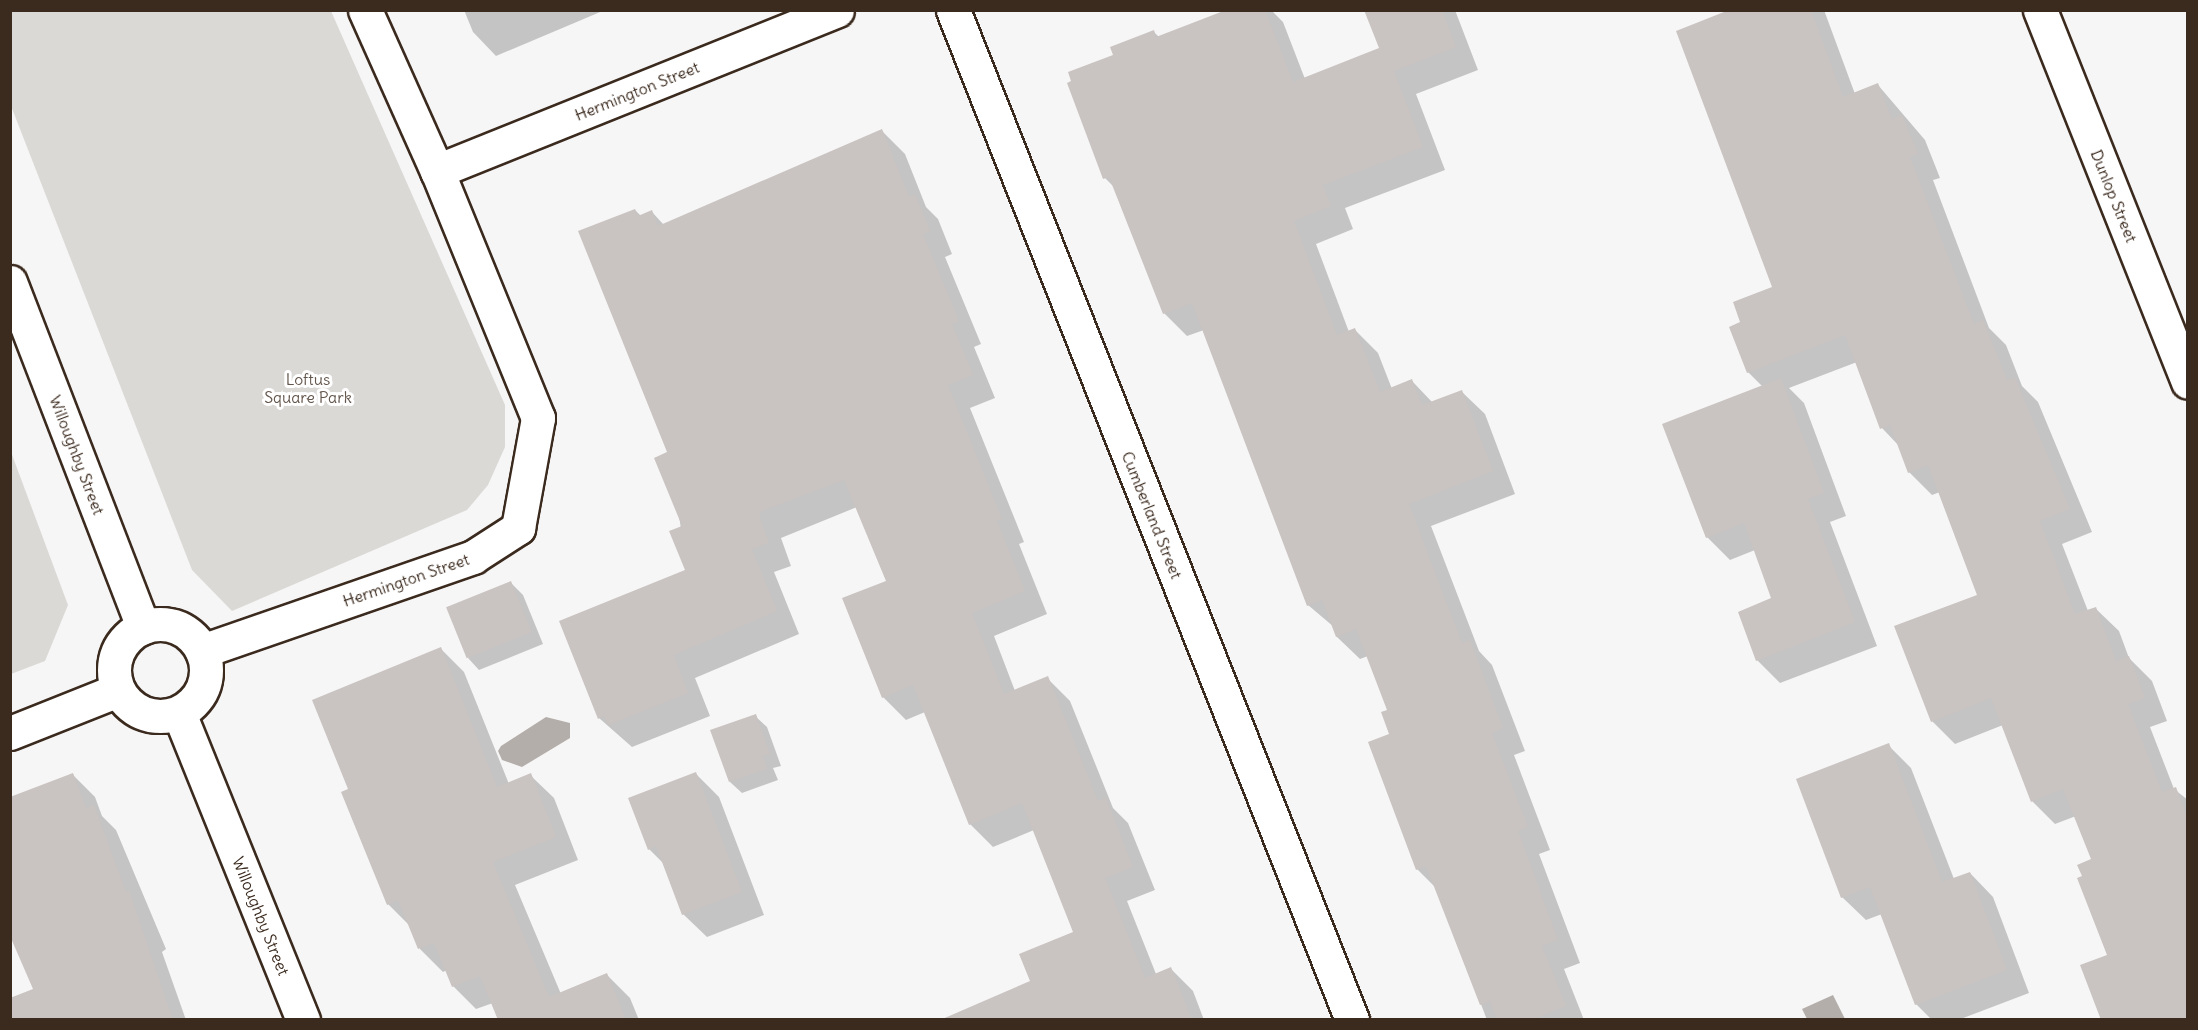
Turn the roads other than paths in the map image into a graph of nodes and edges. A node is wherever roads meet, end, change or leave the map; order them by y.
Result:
1 (365, 10) edge
2 (837, 10) edge
3 (953, 10) edge
4 (2040, 10) edge
5 (437, 171) junction
6 (10, 282) edge
7 (2187, 382) edge
8 (144, 627) junction
9 (202, 651) junction
10 (118, 690) junction
11 (179, 712) junction
12 (10, 733) edge
13 (303, 1020) edge
14 (1352, 1020) edge

1 - 5 street, Hermington Street
2 - 5 street, Hermington Street
3 - 14 street, Cumberland Street
4 - 7 street, Dunlop Street
5 - 9 street, Hermington Street
6 - 8 street, Willoughby Street
8 - 9 street
8 - 10 street
9 - 11 street
10 - 11 street
10 - 12 street
11 - 13 street, Willoughby Street

